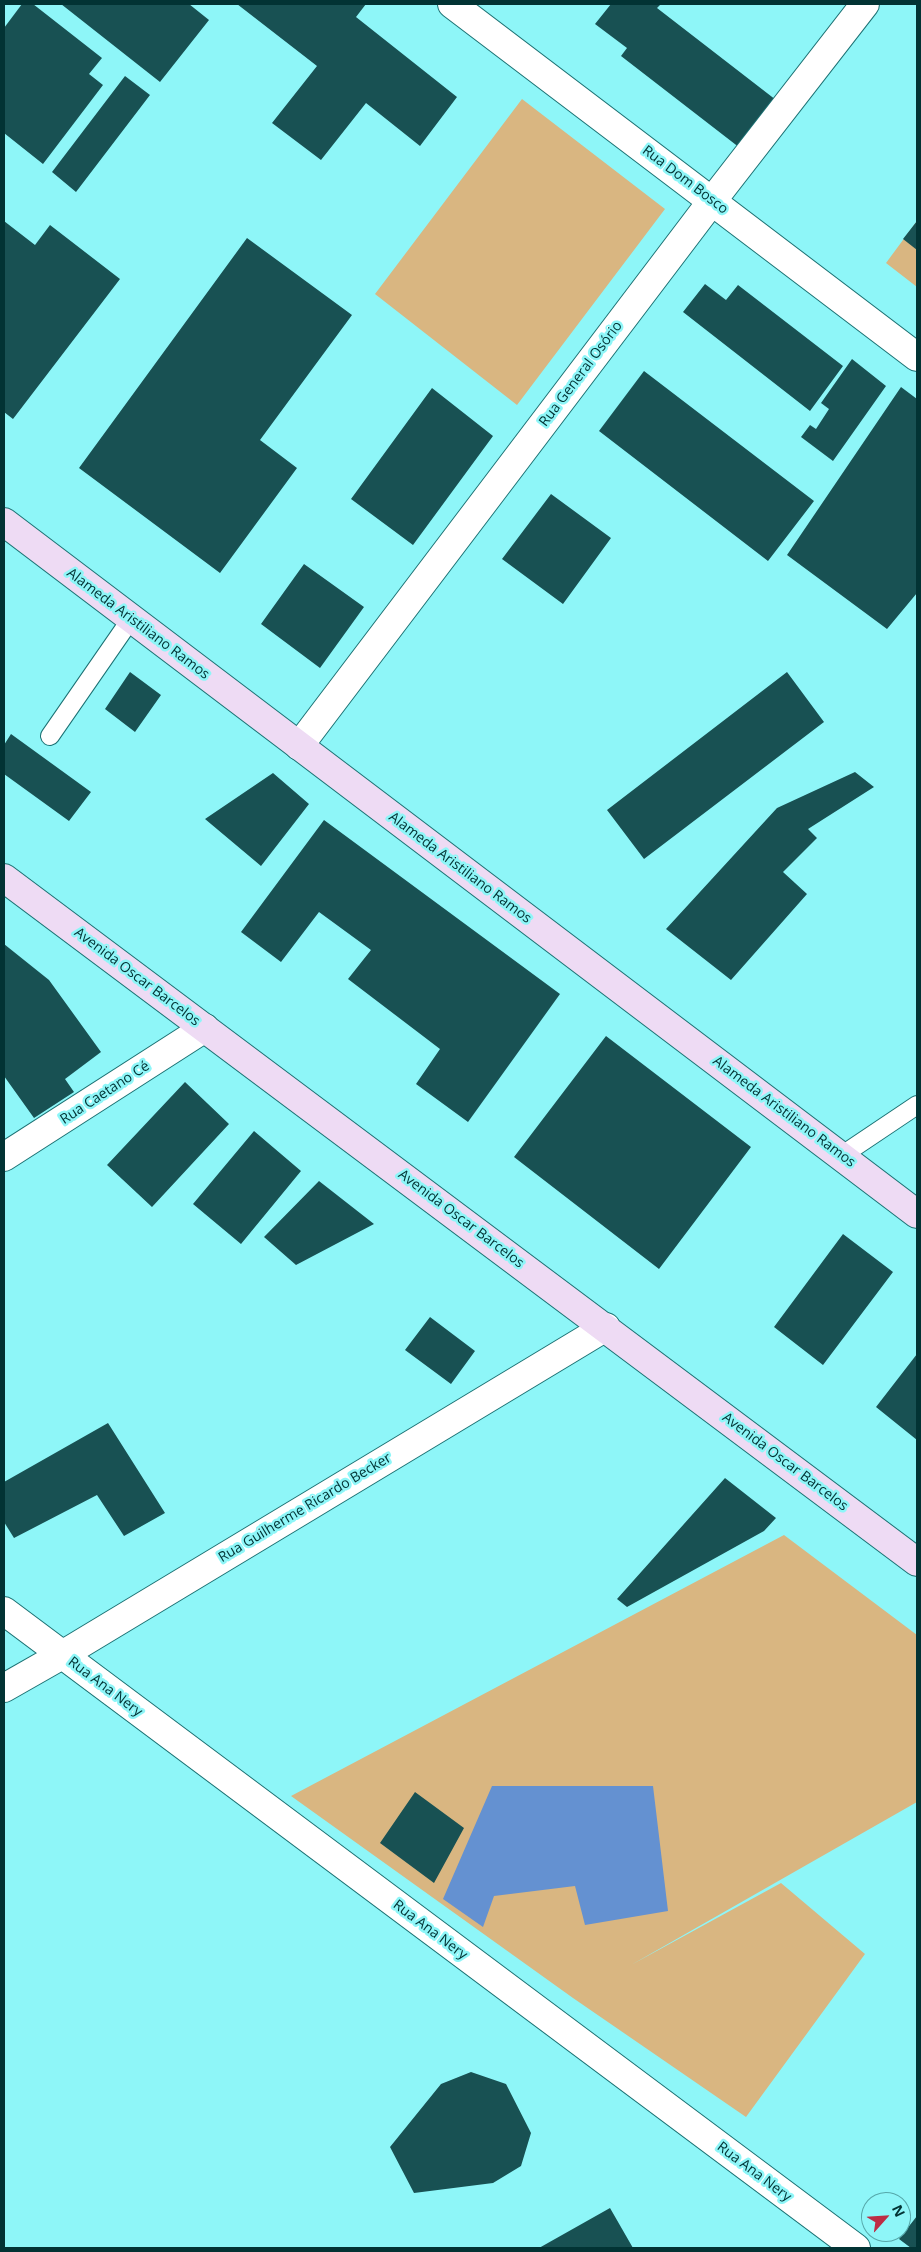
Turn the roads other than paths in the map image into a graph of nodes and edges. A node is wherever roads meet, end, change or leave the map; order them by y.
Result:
1 (452, 4) edge
2 (865, 4) edge
3 (712, 201) junction
4 (917, 357) edge
5 (4, 522) edge
6 (131, 619) junction
7 (50, 736) dead end
8 (299, 746) junction
9 (4, 878) edge
10 (206, 1028) junction
11 (917, 1105) edge
12 (841, 1156) junction
13 (4, 1157) edge
14 (917, 1214) edge
15 (606, 1327) junction
16 (917, 1562) edge
17 (4, 1611) edge
18 (62, 1655) junction
19 (4, 1688) edge
20 (856, 2248) edge

1 - 3 street, Rua Dom Bosco
2 - 3 street, Rua General Osório
3 - 4 street, Rua Dom Bosco
3 - 8 street, Rua General Osório
5 - 6 main road, Alameda Aristiliano Ramos
6 - 7 lane
6 - 8 main road, Alameda Aristiliano Ramos
8 - 12 main road, Alameda Aristiliano Ramos
9 - 10 main road, Avenida Oscar Barcelos
10 - 13 street, Rua Caetano Cé
10 - 15 main road, Avenida Oscar Barcelos
11 - 12 lane
12 - 14 main road, Alameda Aristiliano Ramos
15 - 16 main road, Avenida Oscar Barcelos
15 - 18 street, Rua Guilherme Ricardo Becker
17 - 18 street, Rua Ana Nery
18 - 19 street, Rua Guilherme Ricardo Becker
18 - 20 street, Rua Ana Nery

